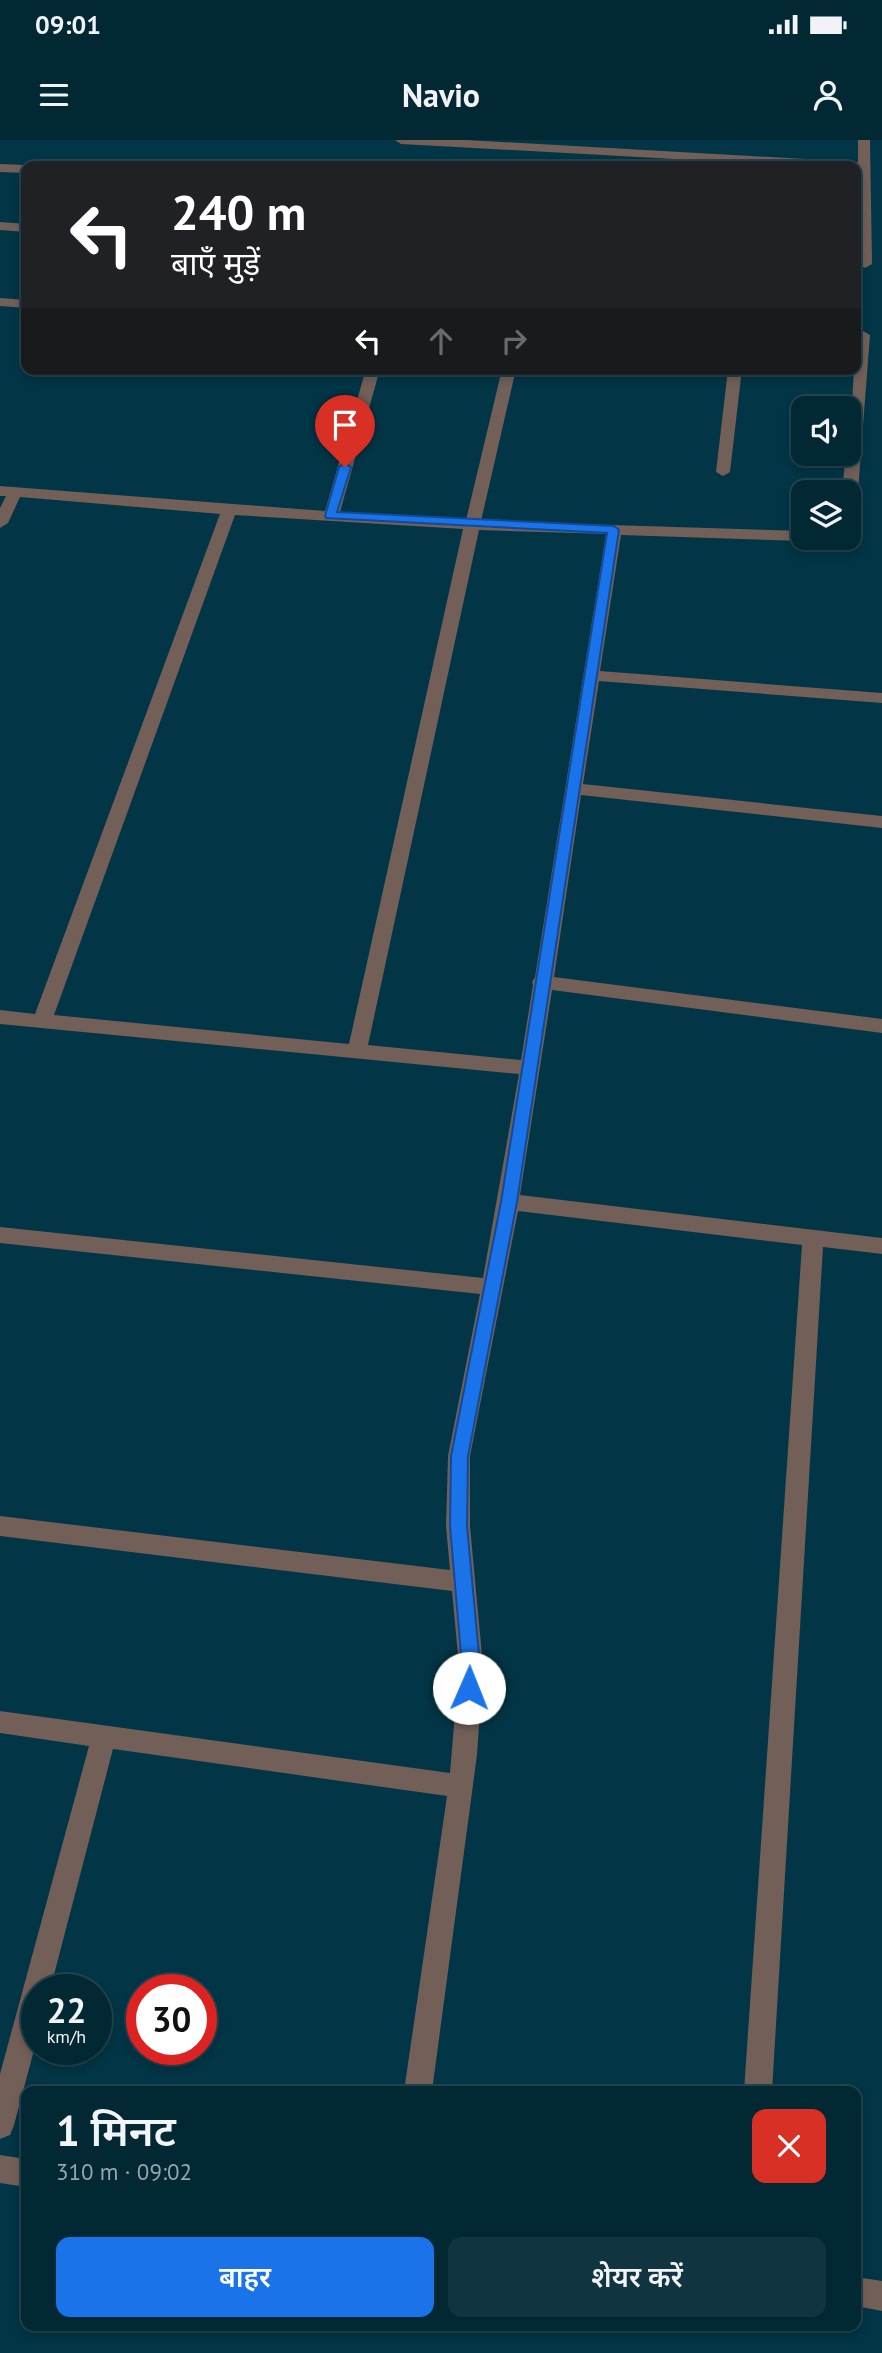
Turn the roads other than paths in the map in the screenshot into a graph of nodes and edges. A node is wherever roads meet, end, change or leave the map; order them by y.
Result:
1 (401, 140) edge
2 (864, 140) edge
3 (506, 143) edge
4 (787, 161) edge
5 (861, 166) edge
6 (865, 166) junction
7 (0, 168) edge
8 (21, 169) edge
9 (0, 226) edge
10 (21, 228) edge
11 (861, 244) edge
12 (861, 264) edge
13 (882, 266) edge
14 (0, 302) edge
15 (21, 304) edge
16 (861, 335) edge
17 (882, 336) edge
18 (371, 375) edge
19 (508, 375) edge
20 (734, 375) edge
21 (857, 375) edge
22 (723, 472) dead end
23 (850, 480) edge
24 (8, 492) edge
25 (229, 510) junction
26 (331, 516) junction
27 (0, 523) edge
28 (472, 525) junction
29 (614, 530) junction
30 (791, 536) edge
31 (590, 674) junction
32 (882, 698) edge
33 (572, 788) junction
34 (882, 822) edge
35 (541, 982) junction
36 (0, 1017) edge
37 (41, 1021) junction
38 (882, 1026) edge
39 (357, 1051) junction
40 (529, 1068) junction
41 (509, 1202) junction
42 (0, 1235) edge
43 (813, 1238) junction
44 (882, 1246) edge
45 (493, 1287) junction
46 (0, 1526) edge
47 (464, 1582) junction
48 (0, 1722) edge
49 (104, 1737) junction
50 (460, 1786) junction
51 (419, 2086) edge
52 (758, 2086) edge
53 (0, 2125) edge
54 (0, 2169) edge
55 (21, 2172) edge
56 (861, 2293) edge
57 (882, 2296) edge

1 - 3 street
2 - 6 street
3 - 4 street
5 - 6 street
6 - 11 street
7 - 8 street
9 - 10 street
12 - 13 street
14 - 15 street
16 - 17 street
18 - 26 street
19 - 28 street
20 - 22 street
21 - 23 street
24 - 25 street
24 - 27 street
25 - 26 street
25 - 37 street
26 - 28 street
28 - 29 street
28 - 39 street
29 - 30 street
29 - 31 street
31 - 32 street
31 - 33 street
33 - 34 street
33 - 35 street
35 - 38 street
35 - 40 street
36 - 37 street
37 - 39 street
39 - 40 street
40 - 41 street
41 - 43 street
41 - 45 street
42 - 45 street
43 - 44 street
43 - 52 street
45 - 47 street
46 - 47 street
47 - 50 street
48 - 49 street
49 - 50 street
49 - 53 street
50 - 51 street
54 - 55 street
56 - 57 street

